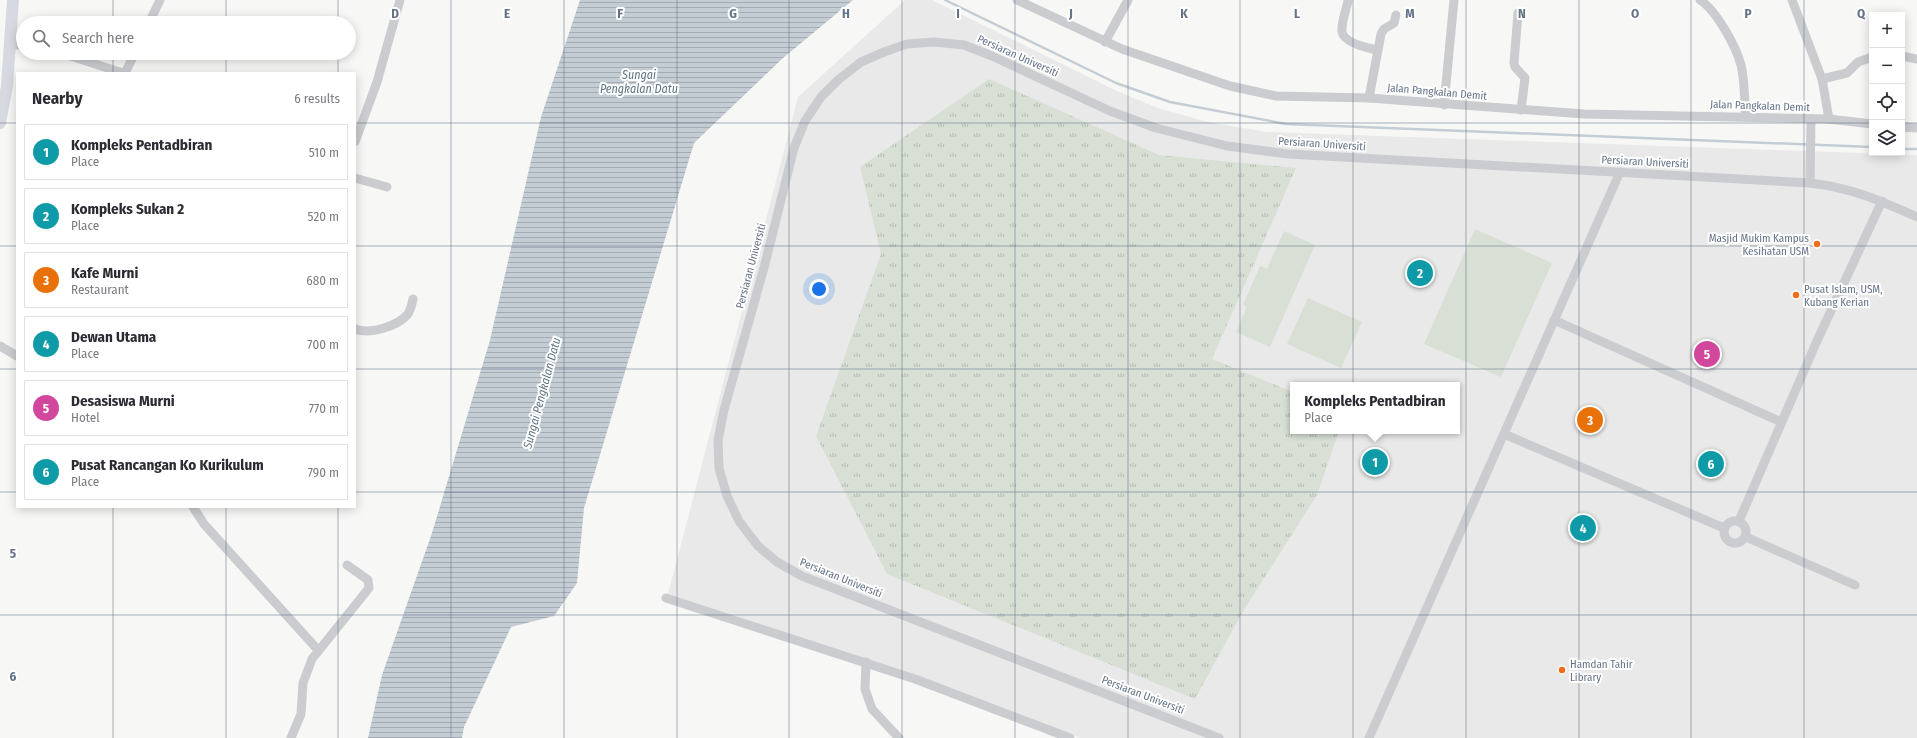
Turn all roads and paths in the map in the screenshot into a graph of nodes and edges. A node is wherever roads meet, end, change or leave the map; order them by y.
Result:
1 (13, 0) edge
2 (160, 0) edge
3 (400, 0) edge
4 (1017, 0) edge
5 (1128, 0) edge
6 (1454, 0) edge
7 (1700, 0) edge
8 (1792, 0) edge
9 (1348, 1) edge
10 (1518, 12) dead end
11 (1396, 15) dead end
12 (152, 16) edge
13 (1105, 42) junction
14 (10, 43) junction
15 (16, 44) edge
16 (1377, 50) junction
17 (1905, 57) edge
18 (1869, 58) edge
19 (1917, 59) edge
20 (83, 60) edge
21 (131, 60) edge
22 (121, 72) edge
23 (125, 72) edge
24 (1822, 79) junction
25 (1369, 98) junction
26 (1444, 105) junction
27 (1521, 110) junction
28 (1746, 117) junction
29 (1811, 119) junction
30 (1829, 119) junction
31 (0, 123) edge
32 (1869, 124) edge
33 (1905, 127) edge
34 (1917, 128) edge
35 (356, 139) edge
36 (1620, 172) junction
37 (356, 178) edge
38 (1810, 183) junction
39 (388, 187) dead end
40 (1882, 201) junction
41 (1917, 217) edge
42 (413, 299) dead end
43 (1554, 320) junction
44 (356, 329) edge
45 (0, 346) edge
46 (16, 355) edge
47 (1781, 422) junction
48 (1504, 434) junction
49 (194, 508) edge
50 (1739, 521) junction
51 (1724, 528) junction
52 (1746, 537) junction
53 (347, 565) dead end
54 (1854, 585) dead end
55 (666, 598) dead end
56 (318, 650) junction
57 (866, 662) junction
58 (291, 738) edge
59 (899, 738) edge
60 (1070, 738) edge
61 (1219, 738) edge
62 (1369, 738) edge

1 - 14 main road
2 - 12 street
3 - 35 street
4 - 13 street, Jalan Pangkalan Demit
5 - 13 street
6 - 26 street
7 - 28 street
8 - 24 street
9 - 16 street
10 - 27 street
11 - 16 street
13 - 25 street, Jalan Pangkalan Demit
14 - 15 street
14 - 31 main road
16 - 25 street
17 - 19 street
18 - 24 street
20 - 22 street
21 - 23 street
24 - 30 street
25 - 26 street, Jalan Pangkalan Demit
26 - 27 street, Jalan Pangkalan Demit
27 - 28 street, Jalan Pangkalan Demit
28 - 29 street, Jalan Pangkalan Demit
29 - 30 street, Jalan Pangkalan Demit
29 - 38 street
30 - 32 street, Jalan Pangkalan Demit
33 - 34 street
36 - 38 street, Persiaran Universiti
36 - 43 street
36 - 61 street, Persiaran Universiti
37 - 39 street
38 - 40 street, Persiaran Universiti
40 - 41 street, Persiaran Universiti
40 - 47 street
42 - 44 street
43 - 47 street
43 - 48 street
45 - 46 street
47 - 50 street
48 - 51 street
48 - 62 street
49 - 56 street
50 - 51 street
50 - 52 street
51 - 52 street
52 - 54 street
53 - 56 street
55 - 57 street
56 - 58 street
57 - 59 street
57 - 60 street

